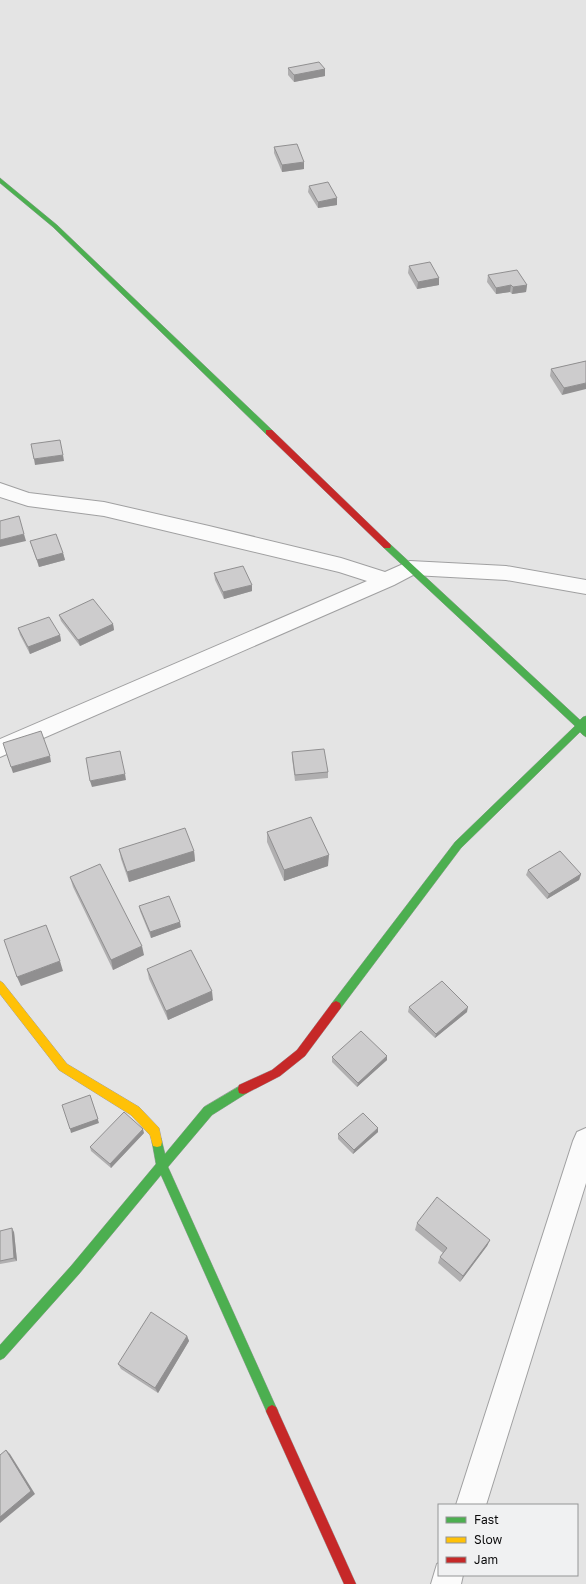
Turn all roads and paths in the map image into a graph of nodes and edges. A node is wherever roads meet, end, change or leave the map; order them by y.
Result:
1 (0, 180) edge
2 (0, 490) edge
3 (410, 568) junction
4 (388, 580) junction
5 (586, 587) edge
6 (584, 726) edge
7 (0, 748) edge
8 (0, 986) edge
9 (586, 1141) edge
10 (162, 1165) junction
11 (0, 1354) edge
12 (471, 1504) edge
13 (350, 1584) edge

1 - 3 street
2 - 4 street
3 - 4 street
3 - 5 street
3 - 6 street
4 - 7 street
6 - 10 street
8 - 10 street
9 - 12 street
10 - 11 street
10 - 13 street

